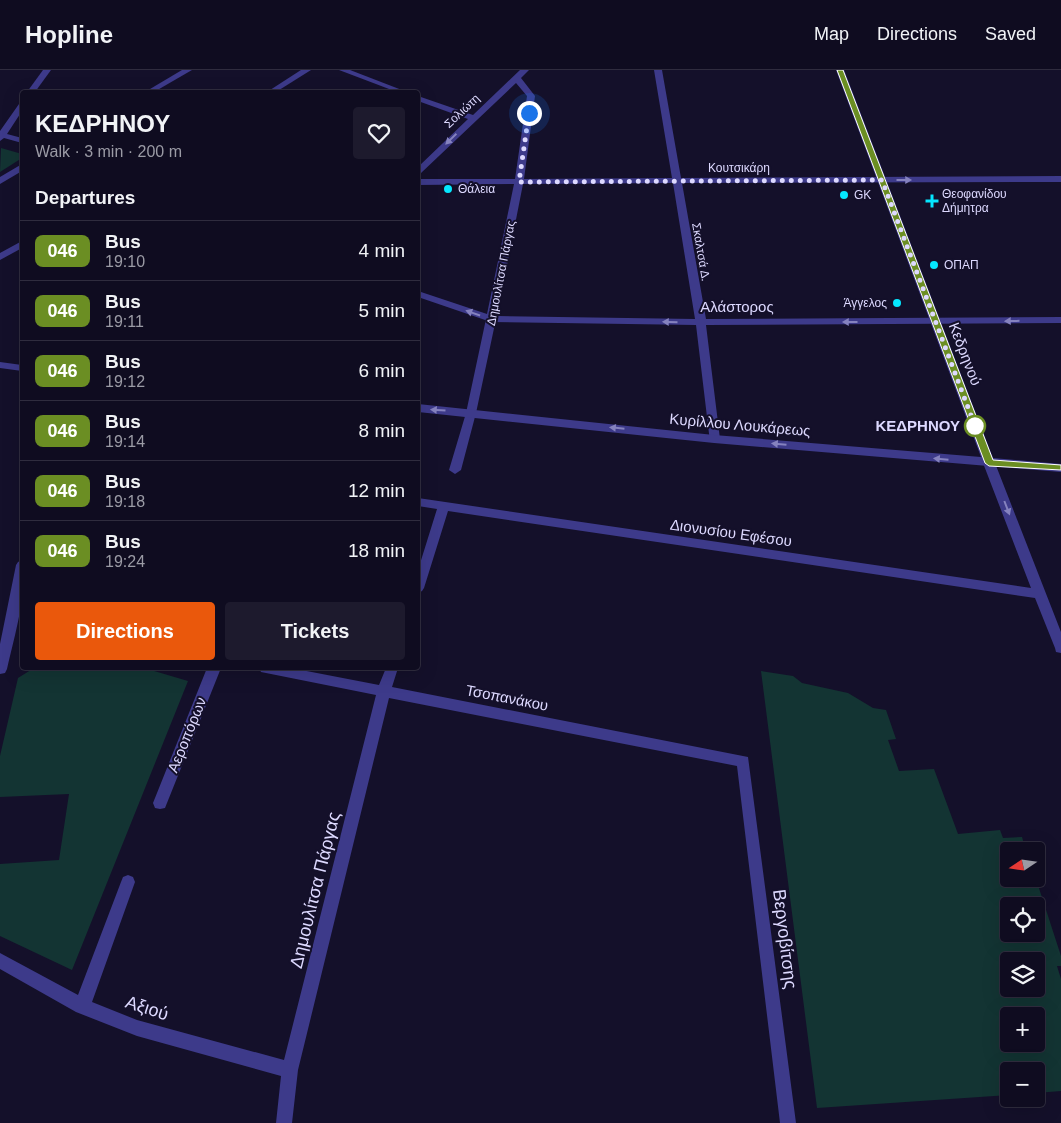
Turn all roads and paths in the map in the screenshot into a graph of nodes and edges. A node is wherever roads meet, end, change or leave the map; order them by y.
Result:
1 (47, 70) edge
2 (188, 70) edge
3 (307, 70) edge
4 (342, 70) edge
5 (525, 70) edge
6 (658, 70) edge
7 (840, 70) edge
8 (516, 78) junction
9 (33, 90) edge
10 (153, 90) edge
11 (274, 90) edge
12 (397, 90) edge
13 (420, 99) edge
14 (20, 109) edge
15 (473, 118) junction
16 (1, 135) edge
17 (20, 140) edge
18 (20, 168) edge
19 (420, 169) edge
20 (882, 180) junction
21 (1061, 180) edge
22 (677, 181) junction
23 (0, 182) edge
24 (420, 182) edge
25 (519, 182) junction
26 (20, 245) edge
27 (0, 258) edge
28 (420, 295) edge
29 (491, 319) junction
30 (1061, 320) edge
31 (701, 322) junction
32 (936, 322) junction
33 (0, 365) edge
34 (20, 368) edge
35 (420, 408) edge
36 (471, 413) junction
37 (714, 439) junction
38 (989, 463) junction
39 (1061, 468) edge
40 (455, 470) dead end
41 (420, 502) edge
42 (444, 506) junction
43 (420, 582) edge
44 (20, 589) edge
45 (1040, 594) junction
46 (17, 626) edge
47 (1061, 648) edge
48 (0, 669) edge
49 (213, 670) edge
50 (277, 670) edge
51 (391, 670) edge
52 (384, 690) junction
53 (743, 760) joint
54 (160, 803) dead end
55 (128, 882) dead end
56 (0, 961) edge
57 (82, 1006) junction
58 (290, 1070) junction
59 (284, 1123) edge
60 (788, 1123) edge

1 - 9 street
2 - 10 street
3 - 11 street
4 - 12 street
5 - 8 street, Σολιώτη
6 - 22 street, Σκαλτσά Δ.
7 - 20 street, Κεδρηνού
8 - 15 street, Σολιώτη
8 - 25 street, Δημουλίτσα Πάργας
13 - 15 street
14 - 16 street
15 -> 19 street, Σολιώτη
16 - 17 street
18 - 23 street
20 -> 21 street, Κουτσικάρη
20 - 22 street, Κουτσικάρη
20 - 32 street, Κεδρηνού
22 - 25 street, Κουτσικάρη
22 - 31 street, Σκαλτσά Δ.
24 - 25 street, Κουτσικάρη
25 - 29 street, Δημουλίτσα Πάργας
26 - 27 street
29 -> 28 street, Αλάστορος
31 -> 29 street, Αλάστορος
29 - 36 street, Δημουλίτσα Πάργας
30 -> 32 street, Αλάστορος
32 -> 31 street, Αλάστορος
31 - 37 street, Σκαλτσά Δ.
32 - 38 street, Κεδρηνού
33 - 34 street
36 -> 35 street, Κυρίλλου Λουκάρεως
37 -> 36 street, Κυρίλλου Λουκάρεως
36 - 40 street, Δημουλίτσα Πάργας
38 -> 37 street, Κυρίλλου Λουκάρεως
38 - 39 street, Κυρίλλου Λουκάρεως
38 -> 45 street, Κεδρηνού
41 - 42 street, Διονυσίου Εφέσου
42 - 43 street
42 - 45 street, Διονυσίου Εφέσου
44 - 46 street
45 - 47 street, Κεδρηνού
46 - 48 street
49 - 54 street, Αεροπόρων
50 - 52 street, Τσοπανάκου
51 - 52 street, Δημουλίτσα Πάργας
52 - 53 street, Τσοπανάκου
52 - 58 street, Δημουλίτσα Πάργας
53 - 60 street, Βεργοβίτσης
55 - 57 street
56 - 57 street, Αξιού
57 - 58 street, Αξιού
58 - 59 street, Δημουλίτσα Πάργας

